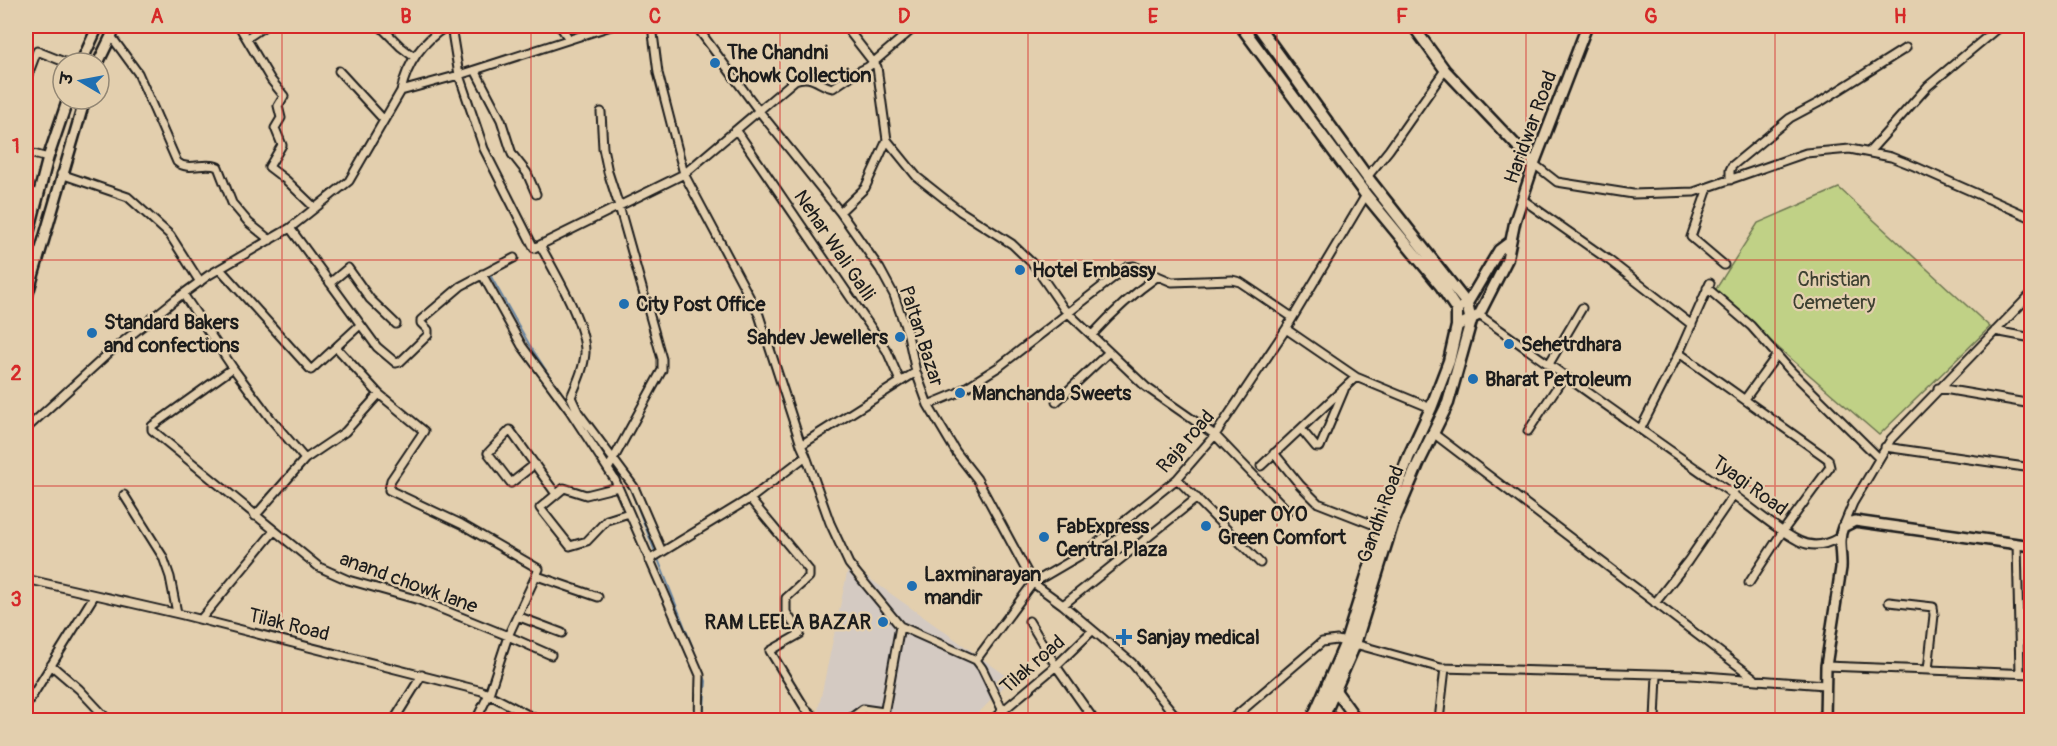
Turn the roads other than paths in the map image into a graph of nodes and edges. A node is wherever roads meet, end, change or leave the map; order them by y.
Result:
1 (99, 26) edge
2 (117, 26) edge
3 (239, 26) edge
4 (265, 26) edge
5 (380, 26) edge
6 (449, 26) edge
7 (560, 26) edge
8 (611, 26) edge
9 (652, 26) edge
10 (696, 26) edge
11 (845, 26) edge
12 (916, 26) edge
13 (1243, 26) edge
14 (1258, 26) edge
15 (1413, 26) edge
16 (1587, 26) edge
17 (2000, 26) edge
18 (111, 36) junction
19 (247, 39) junction
20 (568, 39) junction
21 (1906, 48) dead end
22 (87, 51) edge
23 (104, 51) edge
24 (51, 57) edge
25 (414, 57) junction
26 (874, 61) junction
27 (475, 70) junction
28 (1445, 70) junction
29 (339, 71) dead end
30 (459, 75) junction
31 (26, 80) edge
32 (401, 91) junction
33 (64, 111) edge
34 (81, 111) edge
35 (759, 111) junction
36 (601, 112) dead end
37 (384, 120) junction
38 (737, 131) junction
39 (887, 140) junction
40 (26, 152) edge
41 (1869, 152) junction
42 (48, 158) junction
43 (1534, 164) junction
44 (61, 174) junction
45 (684, 174) junction
46 (1367, 177) junction
47 (1730, 180) junction
48 (1708, 188) junction
49 (26, 190) edge
50 (39, 194) junction
51 (536, 194) dead end
52 (1366, 195) junction
53 (1522, 199) junction
54 (619, 206) junction
55 (315, 208) junction
56 (840, 212) junction
57 (2031, 218) edge
58 (290, 228) junction
59 (270, 240) junction
60 (1511, 242) junction
61 (26, 243) edge
62 (540, 245) junction
63 (514, 258) dead end
64 (1724, 265) dead end
65 (220, 269) junction
66 (483, 274) junction
67 (1158, 276) junction
68 (200, 282) junction
69 (330, 283) junction
70 (2031, 293) edge
71 (183, 294) junction
72 (26, 300) edge
73 (1467, 304) junction
74 (1581, 308) dead end
75 (1456, 310) junction
76 (1068, 313) junction
77 (1292, 317) junction
78 (1475, 318) junction
79 (396, 324) dead end
80 (360, 325) junction
81 (1692, 325) junction
82 (1457, 326) junction
83 (1286, 329) junction
84 (1995, 331) junction
85 (1092, 335) junction
86 (2031, 338) edge
87 (336, 347) junction
88 (1109, 352) junction
89 (1679, 353) junction
90 (1777, 356) junction
91 (1549, 364) junction
92 (233, 368) junction
93 (916, 372) junction
94 (1565, 375) junction
95 (1356, 377) junction
96 (900, 381) junction
97 (1345, 387) junction
98 (1938, 388) junction
99 (380, 394) junction
100 (1745, 399) junction
101 (1056, 402) dead end
102 (2031, 404) edge
103 (928, 405) junction
104 (1431, 408) junction
105 (1641, 428) junction
106 (26, 429) edge
107 (1300, 429) junction
108 (1528, 431) dead end
109 (1433, 433) junction
110 (1215, 435) junction
111 (801, 445) junction
112 (1885, 447) junction
113 (1274, 453) junction
114 (806, 456) junction
115 (1879, 458) junction
116 (305, 459) junction
117 (613, 460) junction
118 (535, 464) junction
119 (1261, 466) dead end
120 (2031, 468) edge
121 (608, 469) junction
122 (1177, 479) junction
123 (618, 487) junction
124 (556, 494) junction
125 (1734, 494) junction
126 (124, 495) dead end
127 (1197, 498) junction
128 (750, 499) junction
129 (1288, 511) dead end
130 (630, 513) junction
131 (255, 516) junction
132 (1843, 527) junction
133 (1382, 528) junction
134 (274, 531) junction
135 (1783, 531) junction
136 (1838, 538) junction
137 (2017, 544) junction
138 (2031, 546) edge
139 (662, 552) junction
140 (649, 560) junction
141 (1260, 563) dead end
142 (537, 576) junction
143 (26, 579) edge
144 (1033, 583) junction
145 (1749, 583) dead end
146 (94, 596) junction
147 (598, 597) dead end
148 (1889, 602) dead end
149 (1655, 603) junction
150 (1063, 605) junction
151 (177, 614) junction
152 (518, 616) junction
153 (201, 619) junction
154 (1029, 621) dead end
155 (900, 626) junction
156 (1092, 631) junction
157 (562, 633) dead end
158 (508, 636) junction
159 (1350, 643) junction
160 (551, 655) dead end
161 (976, 660) junction
162 (51, 665) junction
163 (1056, 666) junction
164 (1826, 666) junction
165 (1445, 668) junction
166 (1928, 670) junction
167 (2020, 673) junction
168 (2031, 674) edge
169 (422, 675) junction
170 (1657, 675) junction
171 (1754, 678) junction
172 (1825, 685) junction
173 (1336, 691) junction
174 (489, 694) junction
175 (26, 706) edge
176 (1003, 711) junction
177 (885, 712) junction
178 (101, 713) junction
179 (812, 714) junction
180 (1321, 714) edge
181 (93, 720) edge
182 (108, 720) edge
183 (394, 720) edge
184 (476, 720) edge
185 (538, 720) edge
186 (699, 720) edge
187 (804, 720) edge
188 (818, 720) edge
189 (843, 720) edge
190 (883, 720) edge
191 (992, 720) edge
192 (1094, 720) edge
193 (1179, 720) edge
194 (1231, 720) edge
195 (1312, 720) edge
196 (1335, 720) edge
197 (1357, 720) edge
198 (1439, 720) edge
199 (1654, 720) edge
200 (1825, 720) edge

1 - 22 main road
2 - 18 main road
3 - 19 street
4 - 19 street
5 - 25 street
6 - 25 street
6 - 30 street
7 - 20 street
8 - 20 street
9 - 45 street
10 - 35 street, Paltan Bazar
11 - 26 street
12 - 26 street
13 - 52 main road
14 - 46 main road
15 - 28 main road
16 - 43 main road, Haridwar Road
17 - 41 street
18 - 23 main road
18 - 59 street
19 - 55 street
20 - 27 street
21 - 47 street
24 - 31 street
25 - 32 street
26 - 35 street
26 - 39 street
27 - 30 street
27 - 51 street
28 - 43 main road
28 - 46 street
29 - 37 street
30 - 32 street
30 - 62 street
32 - 37 street
33 - 42 main road
34 - 44 main road
35 - 38 street
35 - 56 street, Paltan Bazar
36 - 54 street
37 - 55 street
38 - 45 street
38 - 96 street, Nehar Wali Galli
39 - 56 street
39 - 76 street
40 - 42 street
41 - 47 street
41 - 57 street
42 - 50 main road
43 - 48 street
43 - 53 main road, Haridwar Road
44 - 68 street
44 - 72 main road
45 - 54 street
45 - 111 street
46 - 73 main road
47 - 48 street
48 - 64 street
49 - 50 street
50 - 61 main road
52 - 75 main road
52 - 77 street, Raja road
53 - 60 main road, Haridwar Road
53 - 81 street
54 - 62 street
54 - 117 street
55 - 58 street
56 - 93 street, Paltan Bazar
58 - 59 street
58 - 69 street
59 - 65 street
60 - 73 main road, Haridwar Road
60 - 78 main road, Haridwar Road
62 - 117 street
63 - 66 street
65 - 68 street
65 - 87 street
66 - 80 street
66 - 121 street
67 - 76 street
67 - 77 street
67 - 85 street
68 - 71 street
69 - 79 street
69 - 80 street
70 - 84 street
71 - 92 street
71 - 106 street
73 - 75 main road
73 - 78 main road
74 - 91 street
75 - 82 main road, Gandhi Road
76 - 85 street
76 - 103 street
77 - 83 street, Raja road
78 - 82 main road
78 - 91 street, Tyagi Road
78 - 109 main road, Gandhi Road
80 - 87 street
81 - 89 street
81 - 90 street
82 - 104 main road, Gandhi Road
83 - 95 street
83 - 110 street, Raja road
84 - 86 street
84 - 98 street
85 - 88 street
87 - 99 street
88 - 101 street
88 - 110 street
89 - 100 street
89 - 105 street
90 - 100 street
90 - 115 street
91 - 94 street, Tyagi Road
92 - 116 street
92 - 131 street, anand chowk lane
93 - 96 street
93 - 103 street, Paltan Bazar
94 - 105 street, Tyagi Road
94 - 108 street
95 - 97 street
95 - 104 street
96 - 111 street
97 - 107 street
97 - 107 street
98 - 102 street
98 - 112 street
99 - 116 street
99 - 142 street
100 - 135 street
103 - 144 street, Paltan Bazar
104 - 133 main road, Gandhi Road
105 - 125 street, Tyagi Road
107 - 113 street
109 - 149 street
109 - 159 main road, Gandhi Road
110 - 122 street, Raja road
110 - 129 street
111 - 114 street
112 - 115 street
112 - 120 street
113 - 119 street
113 - 133 street
114 - 128 street
114 - 155 street
115 - 132 street
116 - 131 street
117 - 121 street
117 - 139 street
118 - 118 street
118 - 124 street
121 - 123 street
122 - 127 street
122 - 144 street, Raja road
123 - 124 street
123 - 130 street
124 - 130 street
125 - 135 street, Tyagi Road
125 - 149 street
126 - 151 street
127 - 141 street
127 - 150 street
128 - 139 street
128 - 179 street
130 - 140 street
131 - 134 street, anand chowk lane
132 - 136 main road
132 - 137 main road
133 - 159 main road, Gandhi Road
134 - 153 street
134 - 158 street, anand chowk lane
135 - 136 street, Tyagi Road
135 - 145 street
136 - 164 main road
137 - 138 main road
137 - 167 street
139 - 140 street
140 - 186 street
142 - 147 street
142 - 152 street
143 - 146 street, Tilak Road
144 - 150 street
144 - 161 street, Raja road
146 - 151 street, Tilak Road
146 - 162 street
148 - 166 street
149 - 171 street
150 - 156 street
151 - 153 street, Tilak Road
152 - 157 street
152 - 158 street
153 - 169 street, Tilak Road
154 - 163 street
155 - 161 street
155 - 177 street
156 - 163 street, Tilak road
156 - 193 street
158 - 160 street, anand chowk lane
158 - 174 street
159 - 165 street
159 - 173 main road, Gandhi Road
159 - 180 main road, Gandhi Road
159 - 194 street
161 - 176 street
162 - 175 street
162 - 178 street
163 - 176 street, Tilak road
163 - 192 street
164 - 166 street
164 - 172 main road
165 - 170 street
165 - 198 street
166 - 167 street
167 - 168 street
169 - 174 street, Tilak Road
169 - 183 street
170 - 171 street
170 - 199 street
171 - 172 street
172 - 200 main road
173 - 180 main road, Gandhi Road
173 - 197 main road
174 - 184 street
174 - 185 street, Tilak Road
176 - 191 street, Tilak road
177 - 189 street
177 - 190 street
178 - 181 street
178 - 182 street
179 - 187 street
179 - 188 street
180 - 195 main road, Gandhi Road
180 - 196 main road

